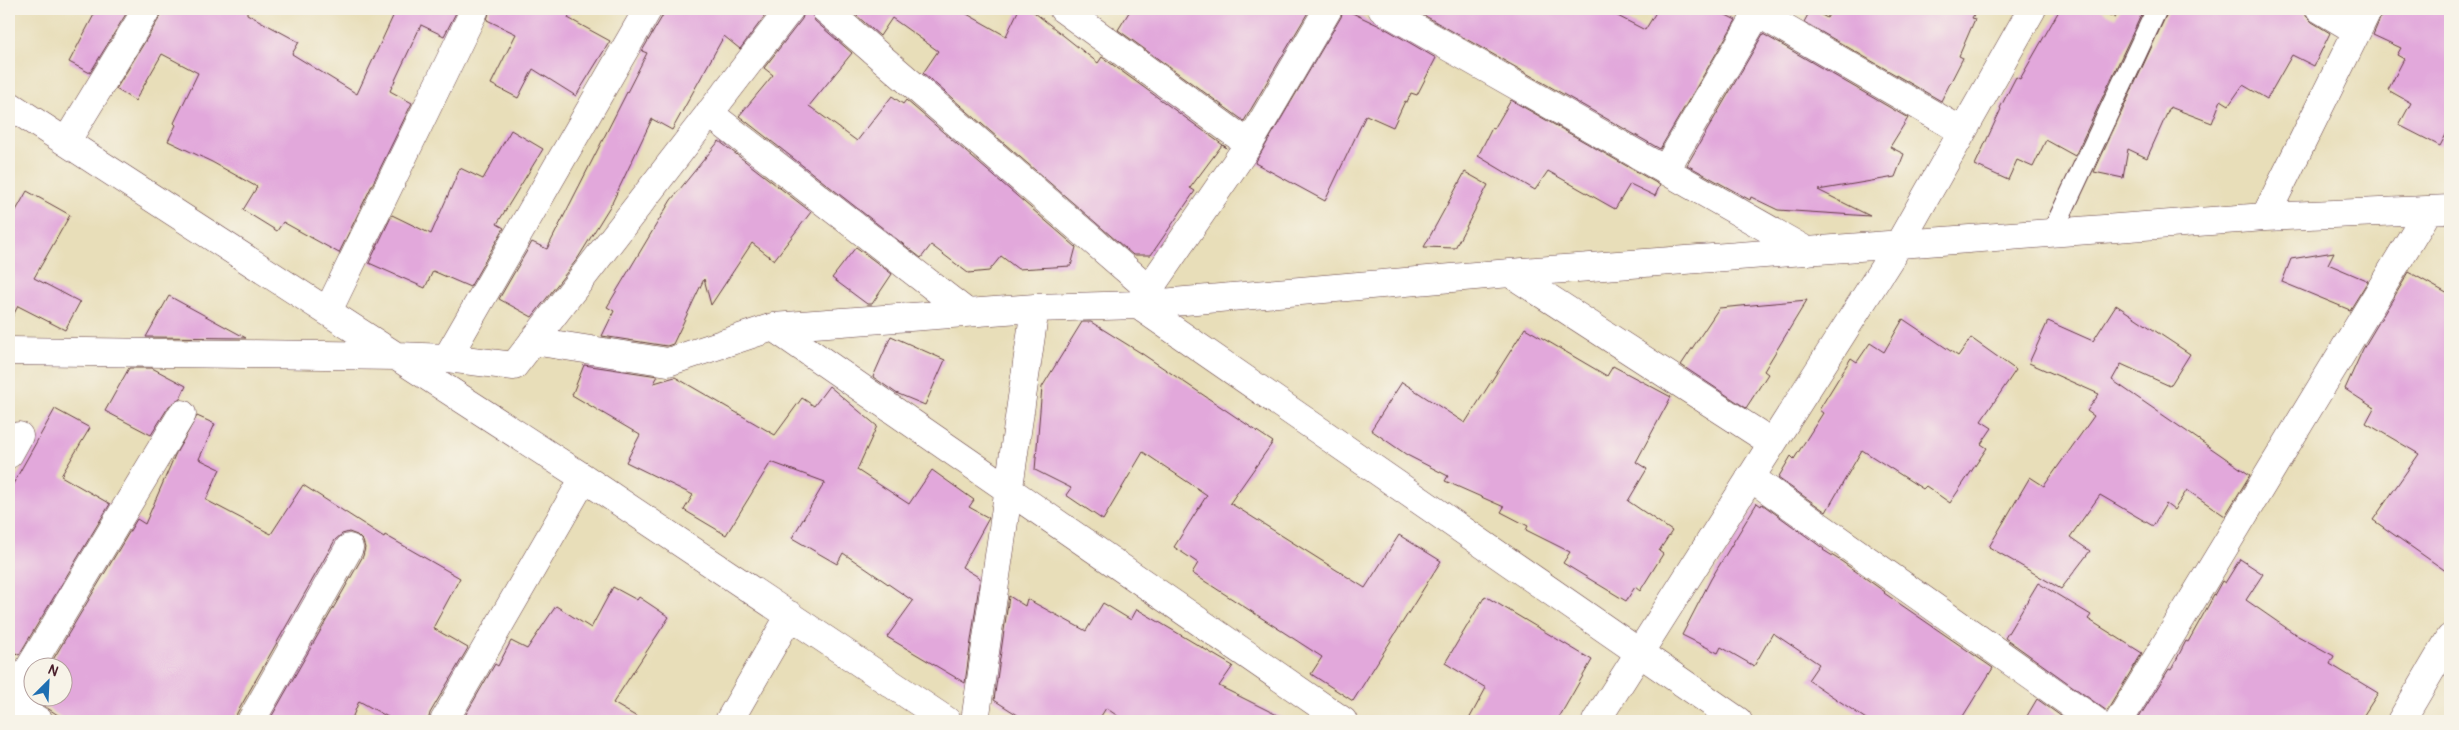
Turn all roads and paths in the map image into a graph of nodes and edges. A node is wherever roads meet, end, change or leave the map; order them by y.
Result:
1 (147, 9) edge
2 (475, 9) edge
3 (648, 9) edge
4 (789, 9) edge
5 (825, 9) edge
6 (1063, 9) edge
7 (1328, 9) edge
8 (1382, 9) edge
9 (2032, 9) edge
10 (2157, 9) edge
11 (2320, 9) edge
12 (1756, 10) edge
13 (2363, 20) edge
14 (9, 105) edge
15 (709, 113) junction
16 (1962, 131) junction
17 (66, 142) junction
18 (1249, 144) junction
19 (1666, 169) junction
20 (2439, 210) edge
21 (2265, 217) junction
22 (2052, 233) junction
23 (1899, 244) junction
24 (1808, 251) junction
25 (1510, 273) junction
26 (1144, 297) junction
27 (1035, 308) junction
28 (328, 311) junction
29 (966, 312) junction
30 (773, 327) junction
31 (533, 341) junction
32 (9, 351) edge
33 (398, 356) junction
34 (448, 358) junction
35 (182, 414) dead end
36 (1771, 442) junction
37 (1750, 477) junction
38 (584, 478) junction
39 (1009, 490) junction
40 (349, 548) dead end
41 (790, 615) junction
42 (2450, 638) edge
43 (1640, 653) junction
44 (9, 702) edge
45 (39, 721) edge
46 (251, 721) edge
47 (444, 721) edge
48 (729, 721) edge
49 (947, 721) edge
50 (975, 721) edge
51 (1343, 721) edge
52 (1596, 721) edge
53 (1738, 721) edge
54 (2095, 721) edge
55 (2119, 721) edge
56 (2401, 721) edge

1 - 17 street
2 - 28 street
3 - 34 street
4 - 15 street
5 - 26 street
6 - 18 street
7 - 18 street
8 - 19 street
9 - 16 street
10 - 22 lane
11 - 13 street
12 - 16 street
12 - 19 street
13 - 21 street
14 - 17 street
15 - 29 street
15 - 31 street
16 - 23 street
17 - 28 street
18 - 26 street
19 - 24 street
20 - 21 street
20 - 55 street
21 - 22 street
22 - 23 street
23 - 24 street
23 - 36 street
24 - 25 street
25 - 26 street
25 - 36 street
26 - 27 street
26 - 43 street
27 - 29 street
27 - 39 street
28 - 33 street
29 - 30 street
30 - 31 street
30 - 39 street
31 - 34 street
32 - 33 street
33 - 34 street
33 - 38 street
35 - 44 street
36 - 37 street
37 - 43 street
37 - 54 street
38 - 41 street
38 - 47 street
39 - 50 street
39 - 51 street
40 - 46 street
41 - 48 street
41 - 49 street
42 - 56 street
43 - 52 street
43 - 53 street
44 - 45 street

